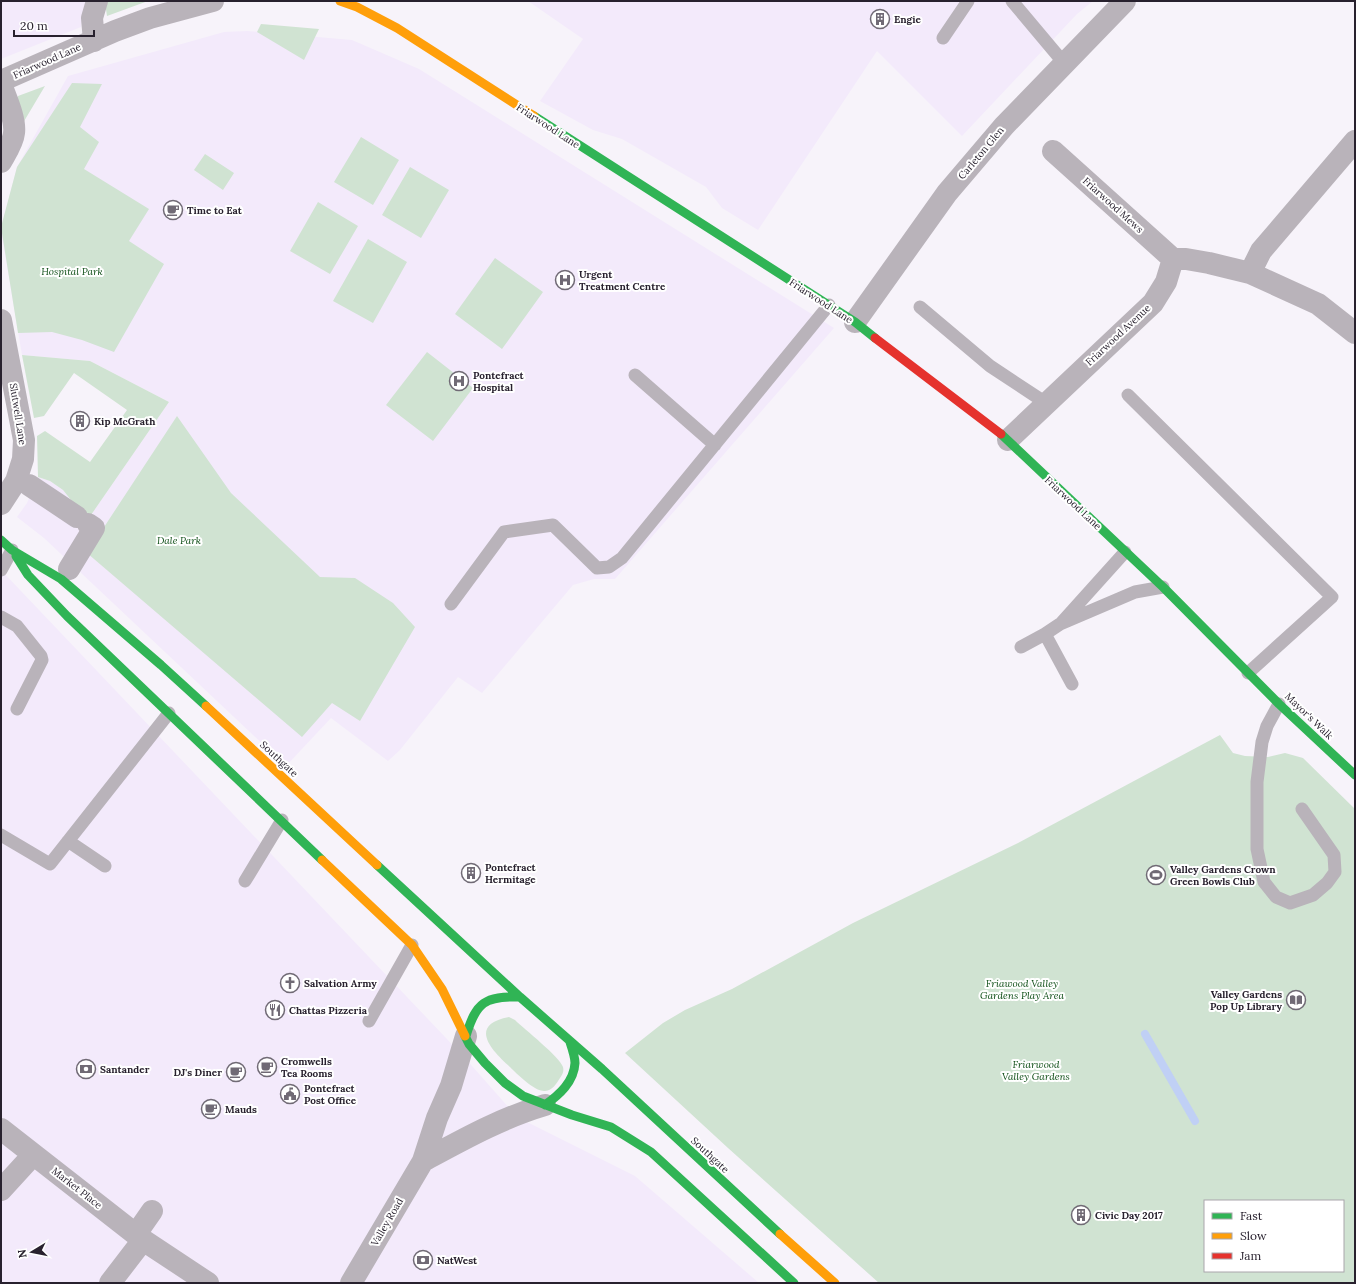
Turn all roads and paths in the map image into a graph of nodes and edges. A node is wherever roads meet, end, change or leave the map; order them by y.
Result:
1 (97, 1) edge
2 (211, 1) edge
3 (340, 1) edge
4 (968, 1) edge
5 (1012, 1) edge
6 (1125, 1) edge
7 (943, 38) dead end
8 (94, 41) junction
9 (1064, 63) junction
10 (1, 83) edge
11 (1355, 141) edge
12 (1053, 151) dead end
13 (1, 162) edge
14 (1173, 259) junction
15 (1250, 273) junction
16 (829, 306) junction
17 (920, 307) dead end
18 (1, 320) edge
19 (855, 322) junction
20 (1355, 334) edge
21 (635, 374) dead end
22 (1128, 395) dead end
23 (1046, 403) junction
24 (1008, 440) junction
25 (715, 445) junction
26 (29, 485) dead end
27 (1, 504) edge
28 (1, 540) edge
29 (12, 550) junction
30 (1124, 552) junction
31 (69, 569) dead end
32 (1, 570) edge
33 (1163, 587) junction
34 (451, 604) dead end
35 (1, 617) edge
36 (1060, 624) junction
37 (1045, 634) junction
38 (1021, 647) dead end
39 (1248, 673) junction
40 (1072, 684) dead end
41 (1279, 704) junction
42 (17, 709) dead end
43 (169, 713) junction
44 (1355, 776) edge
45 (1302, 809) dead end
46 (282, 820) junction
47 (1, 836) edge
48 (68, 841) junction
49 (104, 866) dead end
50 (245, 881) dead end
51 (412, 945) junction
52 (520, 997) junction
53 (369, 1021) dead end
54 (466, 1036) junction
55 (570, 1042) junction
56 (545, 1105) junction
57 (4, 1137) edge
58 (33, 1155) junction
59 (422, 1161) junction
60 (1, 1190) edge
61 (152, 1211) dead end
62 (140, 1237) junction
63 (110, 1283) edge
64 (208, 1283) edge
65 (351, 1283) edge
66 (794, 1283) edge
67 (835, 1283) edge

1 - 8 street, Friarwood Lane
2 - 8 street, Friarwood Lane
3 - 16 main road, Friarwood Lane
4 - 7 lane
5 - 9 lane
6 - 9 street, Carleton Glen
8 - 10 street, Friarwood Lane
9 - 19 street, Carleton Glen
10 - 13 street
11 - 15 street
12 - 14 street, Friarwood Mews
14 - 15 street
14 - 23 street, Friarwood Avenue
15 - 20 street
16 - 19 main road, Friarwood Lane
16 - 25 lane
17 - 23 lane
18 - 27 street, Slutwell Lane
19 - 24 main road, Friarwood Lane
21 - 25 lane
22 - 39 lane
23 - 24 street, Friarwood Avenue
24 - 30 main road, Friarwood Lane
25 - 34 lane
26 - 31 street
28 - 29 main road, Southgate
29 - 32 lane
29 - 43 main road, Southgate
29 - 52 main road, Southgate
30 - 33 main road, Friarwood Lane
30 - 36 lane
33 - 36 lane
33 - 39 main road, Friarwood Lane
35 - 42 lane
36 - 37 lane
37 - 38 lane
37 - 40 lane
39 - 41 main road, Mayor's Walk
41 - 44 main road, Mayor's Walk
41 - 45 lane
43 - 46 main road, Southgate
43 - 48 lane
46 - 50 lane
46 - 51 main road, Southgate
47 - 48 lane
48 - 49 lane
51 - 53 lane
51 - 54 main road, Southgate
52 - 54 main road
52 - 55 main road, Southgate
54 - 56 main road, Southgate
54 - 59 street, Valley Road
55 - 56 main road
55 - 67 main road, Southgate
56 - 59 street
56 - 66 main road, Southgate
57 - 58 street, Market Place
58 - 60 street
58 - 62 street, Market Place
59 - 65 street, Valley Road
61 - 62 street
62 - 63 street
62 - 64 street, Market Place

